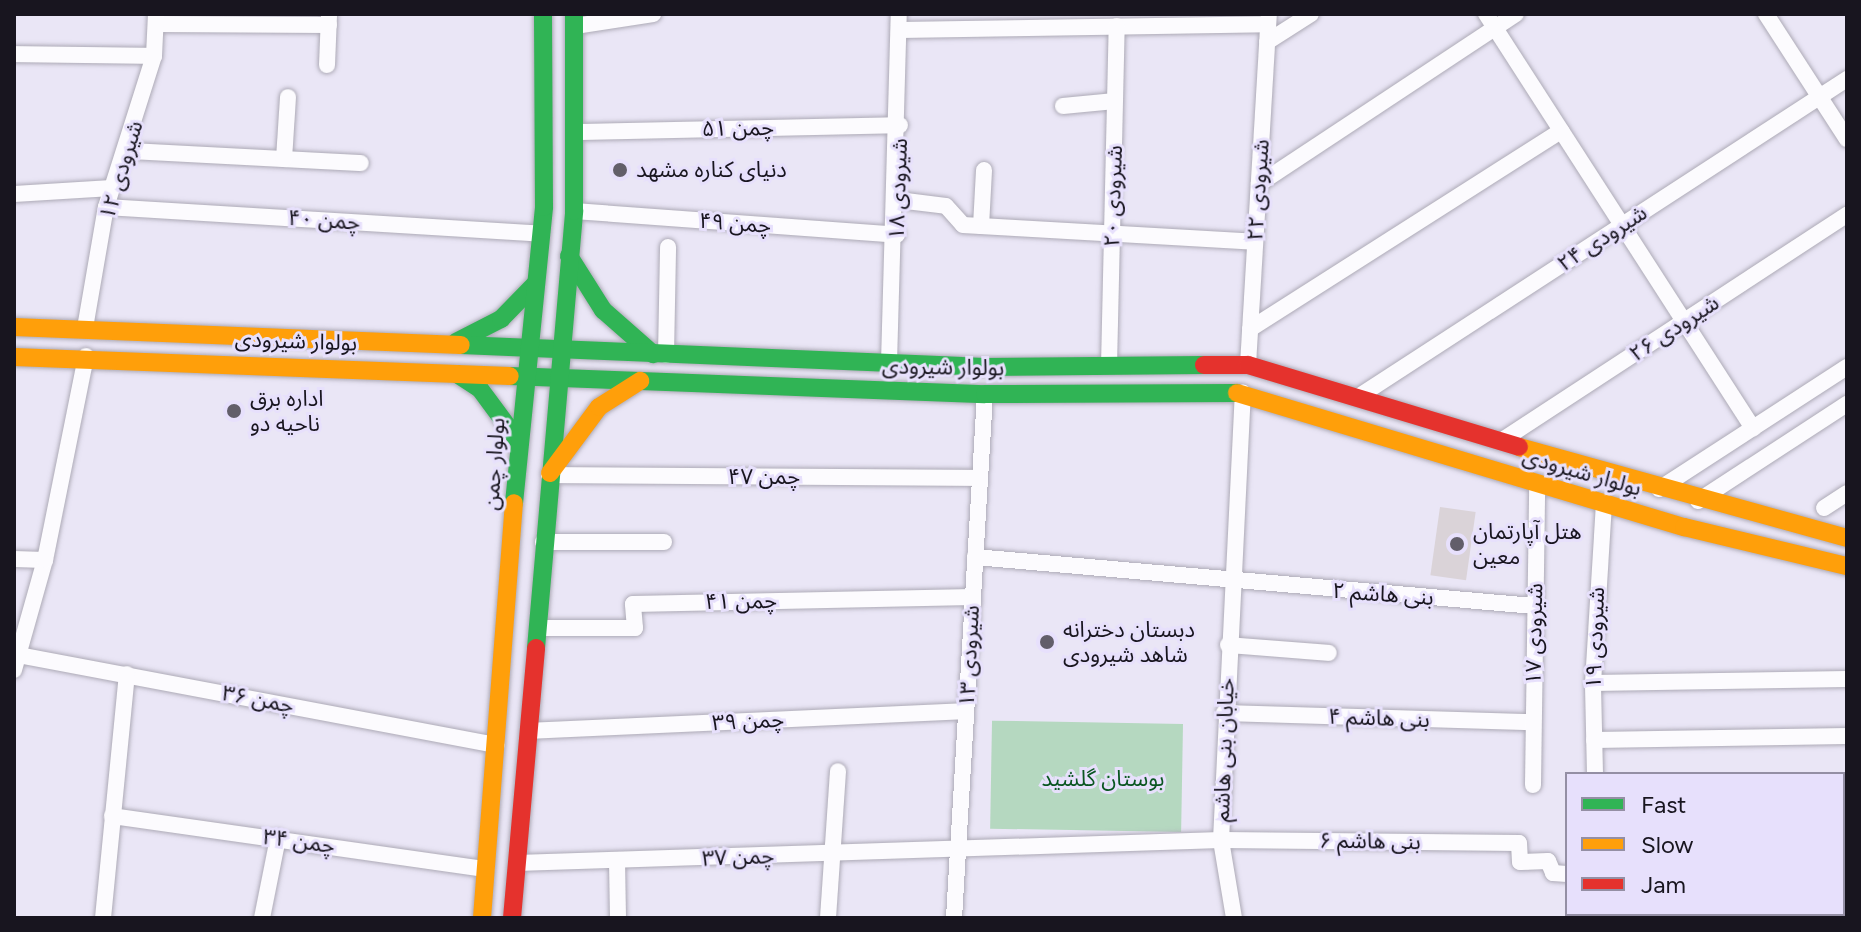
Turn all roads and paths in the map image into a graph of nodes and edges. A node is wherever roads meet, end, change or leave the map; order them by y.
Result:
1 (543, 14) edge
2 (653, 14) edge
3 (1311, 14) edge
4 (1516, 14) edge
5 (1766, 14) edge
6 (157, 19) edge
7 (329, 19) edge
8 (1269, 19) edge
9 (574, 20) edge
10 (1490, 21) edge
11 (900, 22) edge
12 (1117, 26) junction
13 (1267, 42) junction
14 (14, 54) edge
15 (154, 56) junction
16 (327, 65) dead end
17 (1847, 79) edge
18 (1819, 96) junction
19 (288, 97) dead end
20 (1115, 101) junction
21 (1063, 106) dead end
22 (900, 125) junction
23 (1561, 131) junction
24 (577, 132) junction
25 (1847, 139) edge
26 (129, 151) junction
27 (284, 159) junction
28 (361, 163) dead end
29 (984, 170) dead end
30 (1259, 184) junction
31 (112, 188) junction
32 (14, 194) edge
33 (898, 200) junction
34 (106, 207) junction
35 (574, 211) junction
36 (1847, 215) edge
37 (1622, 225) junction
38 (981, 226) junction
39 (542, 234) junction
40 (897, 235) junction
41 (1112, 235) junction
42 (1255, 242) junction
43 (668, 247) dead end
44 (569, 256) junction
45 (536, 283) junction
46 (1684, 321) junction
47 (14, 327) edge
48 (85, 328) junction
49 (1250, 329) junction
50 (456, 342) junction
51 (526, 348) junction
52 (558, 350) junction
53 (659, 354) junction
54 (86, 356) junction
55 (14, 357) edge
56 (889, 363) junction
57 (1248, 365) junction
58 (1109, 366) junction
59 (1847, 367) edge
60 (455, 372) junction
61 (524, 375) junction
62 (556, 378) junction
63 (640, 381) junction
64 (1243, 393) junction
65 (985, 394) junction
66 (1358, 397) junction
67 (1847, 404) edge
68 (1753, 428) junction
69 (1501, 441) junction
70 (520, 443) junction
71 (549, 475) junction
72 (980, 478) junction
73 (1537, 484) junction
74 (1659, 489) junction
75 (1847, 493) edge
76 (1698, 501) junction
77 (1604, 502) junction
78 (1824, 508) dead end
79 (1847, 538) edge
80 (543, 542) junction
81 (664, 542) dead end
82 (975, 557) junction
83 (14, 559) edge
84 (45, 560) junction
85 (1847, 566) edge
86 (1232, 582) junction
87 (973, 597) junction
88 (1534, 606) junction
89 (537, 628) junction
90 (1228, 645) junction
91 (1329, 653) dead end
92 (16, 663) edge
93 (127, 674) junction
94 (1847, 679) edge
95 (1593, 683) junction
96 (966, 711) junction
97 (1224, 713) junction
98 (1533, 722) junction
99 (529, 731) junction
100 (1847, 736) edge
101 (1594, 740) junction
102 (497, 745) junction
103 (838, 771) dead end
104 (1595, 772) edge
105 (1533, 785) dead end
106 (112, 816) junction
107 (278, 838) junction
108 (1221, 840) junction
109 (958, 849) junction
110 (833, 854) junction
111 (617, 860) junction
112 (517, 863) junction
113 (486, 869) junction
114 (1565, 874) edge
115 (103, 918) edge
116 (262, 918) edge
117 (482, 918) edge
118 (512, 918) edge
119 (618, 918) edge
120 (828, 918) edge
121 (954, 918) edge
122 (1234, 918) edge

1 - 39 main road, بولوار چمن
2 - 9 street
3 - 13 street
4 - 10 street
5 - 18 street
6 - 7 street
6 - 15 street, شیرودی ۱۲
7 - 16 street
8 - 12 street
8 - 13 street, شیرودی ۲۲
9 - 24 main road
10 - 23 street
10 - 30 street
11 - 12 street
11 - 22 street, شیرودی ۱۸
12 - 20 street, شیرودی ۲۰
13 - 30 street, شیرودی ۲۲
14 - 15 street
15 - 26 street, شیرودی ۱۲
17 - 18 street, شیرودی ۲۴
18 - 25 street
18 - 37 street, شیرودی ۲۴
19 - 27 street
20 - 21 street
20 - 41 street, شیرودی ۲۰
22 - 24 street, چمن ۵۱
22 - 33 street, شیرودی ۱۸
23 - 37 street
23 - 49 street
24 - 35 main road
26 - 27 street
26 - 31 street, شیرودی ۱۲
27 - 28 street
29 - 38 street
30 - 42 street, شیرودی ۲۲
31 - 32 street
31 - 34 street, شیرودی ۱۲
33 - 38 street
33 - 40 street, شیرودی ۱۸
34 - 39 street, چمن ۴۰
34 - 48 street, شیرودی ۱۲
35 - 40 street, چمن ۴۹
35 - 44 main road
36 - 46 street, شیرودی ۲۶
37 - 46 street
37 - 66 street, شیرودی ۲۴
38 - 41 street
39 - 45 main road, بولوار چمن
40 - 56 street, شیرودی ۱۸
41 - 42 street
41 - 58 street, شیرودی ۲۰
42 - 49 street, شیرودی ۲۲
43 - 53 street
44 - 52 main road
44 - 53 main road
45 - 50 main road
45 - 51 main road, بولوار چمن
46 - 68 street
46 - 69 street, شیرودی ۲۶
47 - 48 main road, بولوار شیرودی
48 - 50 main road, بولوار شیرودی
49 - 57 street, شیرودی ۲۲
50 - 51 main road, بولوار شیرودی
51 - 52 main road, بولوار شیرودی
51 - 61 main road, بولوار چمن
52 - 53 main road, بولوار شیرودی
52 - 62 main road
53 - 56 main road, بولوار شیرودی
54 - 55 main road, بولوار شیرودی
54 - 60 main road, بولوار شیرودی
54 - 84 street
56 - 58 main road, بولوار شیرودی
57 - 58 main road, بولوار شیرودی
57 - 66 main road, بولوار شیرودی
59 - 68 street
60 - 61 main road, بولوار شیرودی
60 - 70 main road
61 - 62 main road, بولوار شیرودی
61 - 70 main road, بولوار چمن
62 - 63 main road, بولوار شیرودی
62 - 71 main road
63 - 65 main road, بولوار شیرودی
63 - 71 main road
64 - 65 main road, بولوار شیرودی
64 - 73 main road, بولوار شیرودی
64 - 86 street, خیابان بنی هاشم
65 - 72 street, شیرودی ۱۳
66 - 69 main road, بولوار شیرودی
67 - 76 street
68 - 74 street
69 - 74 main road, بولوار شیرودی
70 - 102 main road, بولوار چمن
71 - 72 street, چمن ۴۷
71 - 80 main road
72 - 82 street, شیرودی ۱۳
73 - 77 main road, بولوار شیرودی
73 - 88 street, شیرودی ۱۷
74 - 76 main road, بولوار شیرودی
75 - 78 street
76 - 79 main road, بولوار شیرودی
77 - 85 main road, بولوار شیرودی
77 - 95 street, شیرودی ۱۹
80 - 81 street
80 - 89 main road
82 - 86 street, بنی هاشم ۲
82 - 87 street, شیرودی ۱۳
83 - 84 street
84 - 92 street
86 - 88 street, بنی هاشم ۲
86 - 90 street, خیابان بنی هاشم
87 - 89 street, چمن ۴۱
87 - 96 street, شیرودی ۱۳
88 - 98 street, شیرودی ۱۷
89 - 99 main road
90 - 91 street
90 - 97 street, خیابان بنی هاشم
92 - 93 street, چمن ۳۶
93 - 102 street, چمن ۳۶
93 - 106 street
94 - 95 street
95 - 101 street, شیرودی ۱۹
96 - 99 street, چمن ۳۹
96 - 109 street, شیرودی ۱۳
97 - 98 street, بنی هاشم ۴
97 - 108 street, خیابان بنی هاشم
98 - 105 street, شیرودی ۱۷
99 - 112 main road
100 - 101 street
101 - 104 street, شیرودی ۱۹
102 - 113 main road, بولوار چمن
103 - 110 street
106 - 107 street, چمن ۳۴
106 - 115 street
107 - 113 street, چمن ۳۴
107 - 116 street
108 - 109 street, بنی هاشم ۶
108 - 114 street, بنی هاشم ۶
108 - 122 street, خیابان بنی هاشم
109 - 110 street, چمن ۳۷
109 - 121 street, شیرودی ۱۳
110 - 111 street, چمن ۳۷
110 - 120 street
111 - 112 street, چمن ۳۷
111 - 119 street
112 - 118 main road
113 - 117 main road, بولوار چمن

